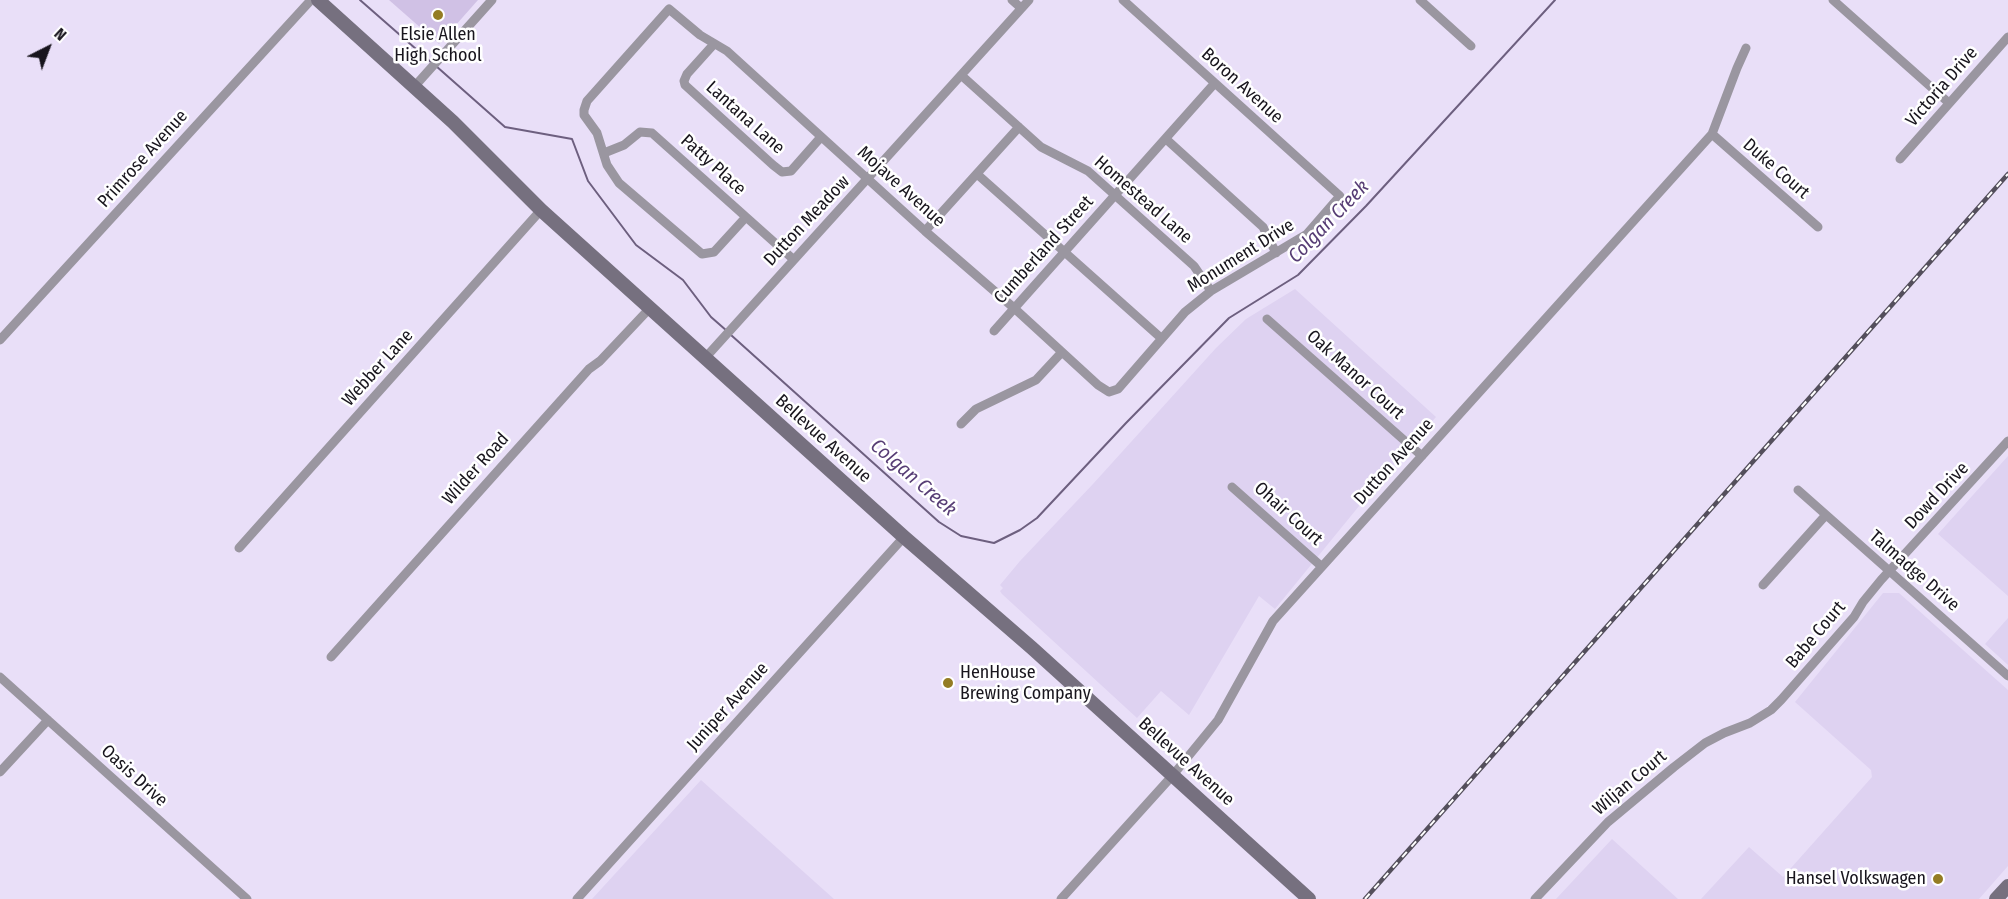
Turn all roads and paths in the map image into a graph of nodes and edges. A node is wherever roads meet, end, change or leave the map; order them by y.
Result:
1 (311, 0) edge
2 (318, 0) edge
3 (492, 0) edge
4 (1012, 0) edge
5 (1029, 0) edge
6 (1123, 0) edge
7 (1420, 0) edge
8 (1833, 0) edge
9 (1021, 8) junction
10 (2008, 37) edge
11 (714, 44) junction
12 (1470, 46) dead end
13 (1746, 48) dead end
14 (961, 75) junction
15 (1214, 84) junction
16 (414, 87) junction
17 (1949, 103) junction
18 (1019, 127) junction
19 (1712, 134) junction
20 (821, 137) junction
21 (1166, 139) junction
22 (604, 153) junction
23 (1900, 159) dead end
24 (977, 174) junction
25 (868, 179) junction
26 (1116, 196) junction
27 (1340, 196) joint
28 (541, 210) junction
29 (746, 217) junction
30 (1818, 227) dead end
31 (925, 231) junction
32 (1065, 252) junction
33 (1276, 252) junction
34 (793, 259) junction
35 (1211, 291) junction
36 (650, 308) junction
37 (1014, 308) junction
38 (1267, 319) dead end
39 (994, 331) dead end
40 (1161, 339) junction
41 (0, 340) edge
42 (1062, 352) junction
43 (706, 357) junction
44 (1109, 392) joint
45 (961, 424) dead end
46 (2008, 441) edge
47 (1422, 456) junction
48 (1232, 487) dead end
49 (1798, 490) dead end
50 (1825, 516) junction
51 (904, 537) junction
52 (239, 548) dead end
53 (1321, 566) junction
54 (1889, 572) junction
55 (1763, 585) dead end
56 (331, 657) dead end
57 (0, 676) edge
58 (2008, 676) edge
59 (1764, 715) joint
60 (48, 720) junction
61 (0, 772) edge
62 (1173, 775) junction
63 (2008, 886) edge
64 (247, 899) edge
65 (577, 899) edge
66 (1061, 899) edge
67 (1308, 899) edge
68 (1535, 899) edge
69 (1996, 899) edge

1 - 41 street, Primrose Avenue
2 - 16 street, Bellevue Avenue
3 - 16 street
4 - 9 street
5 - 9 street, Dutton Meadow
6 - 15 street, Boron Avenue
7 - 12 street
8 - 17 street
9 - 14 street, Dutton Meadow
10 - 17 street, Victoria Drive
11 - 20 street, Mojave Avenue
11 - 20 street, Lantana Lane
11 - 22 street, Mojave Avenue
13 - 19 street, Dutton Avenue
14 - 18 street, Homestead Lane
14 - 25 street, Dutton Meadow
15 - 21 street, Cumberland Street
15 - 27 street, Boron Avenue
16 - 28 street, Bellevue Avenue
17 - 23 street, Victoria Drive
18 - 24 street
18 - 26 street, Homestead Lane
19 - 30 street, Duke Court
19 - 47 street, Dutton Avenue
20 - 25 street, Mojave Avenue
21 - 26 street, Cumberland Street
21 - 33 street
22 - 29 street, Patty Place
22 - 29 street
24 - 31 street
24 - 32 street
25 - 31 street, Mojave Avenue
25 - 34 street, Dutton Meadow
26 - 32 street, Cumberland Street
26 - 35 street, Homestead Lane
27 - 33 street, Monument Drive
28 - 36 street, Bellevue Avenue
28 - 52 street, Webber Lane
29 - 34 street, Patty Place
31 - 37 street, Mojave Avenue
32 - 37 street, Cumberland Street
32 - 40 street
33 - 35 street, Monument Drive
34 - 43 street, Dutton Meadow
35 - 40 street, Monument Drive
36 - 43 street, Bellevue Avenue
36 - 56 street, Wilder Road
37 - 39 street, Cumberland Street
37 - 42 street, Mojave Avenue
38 - 47 street, Oak Manor Court
40 - 44 street, Monument Drive
42 - 44 street, Mojave Avenue
42 - 45 street
43 - 51 street, Bellevue Avenue
46 - 54 street, Dowd Drive
47 - 53 street, Dutton Avenue
48 - 53 street, Ohair Court
49 - 50 street, Talmadge Drive
50 - 54 street, Talmadge Drive
50 - 55 street
51 - 62 street, Bellevue Avenue
51 - 65 street, Juniper Avenue
53 - 62 street, Dutton Avenue
54 - 58 street, Talmadge Drive
54 - 59 street, Babe Court
57 - 60 street, Oasis Drive
59 - 68 street, Wiljan Court
60 - 61 street
60 - 64 street, Oasis Drive
62 - 66 street, Dutton Avenue
62 - 67 street, Bellevue Avenue
63 - 69 street

